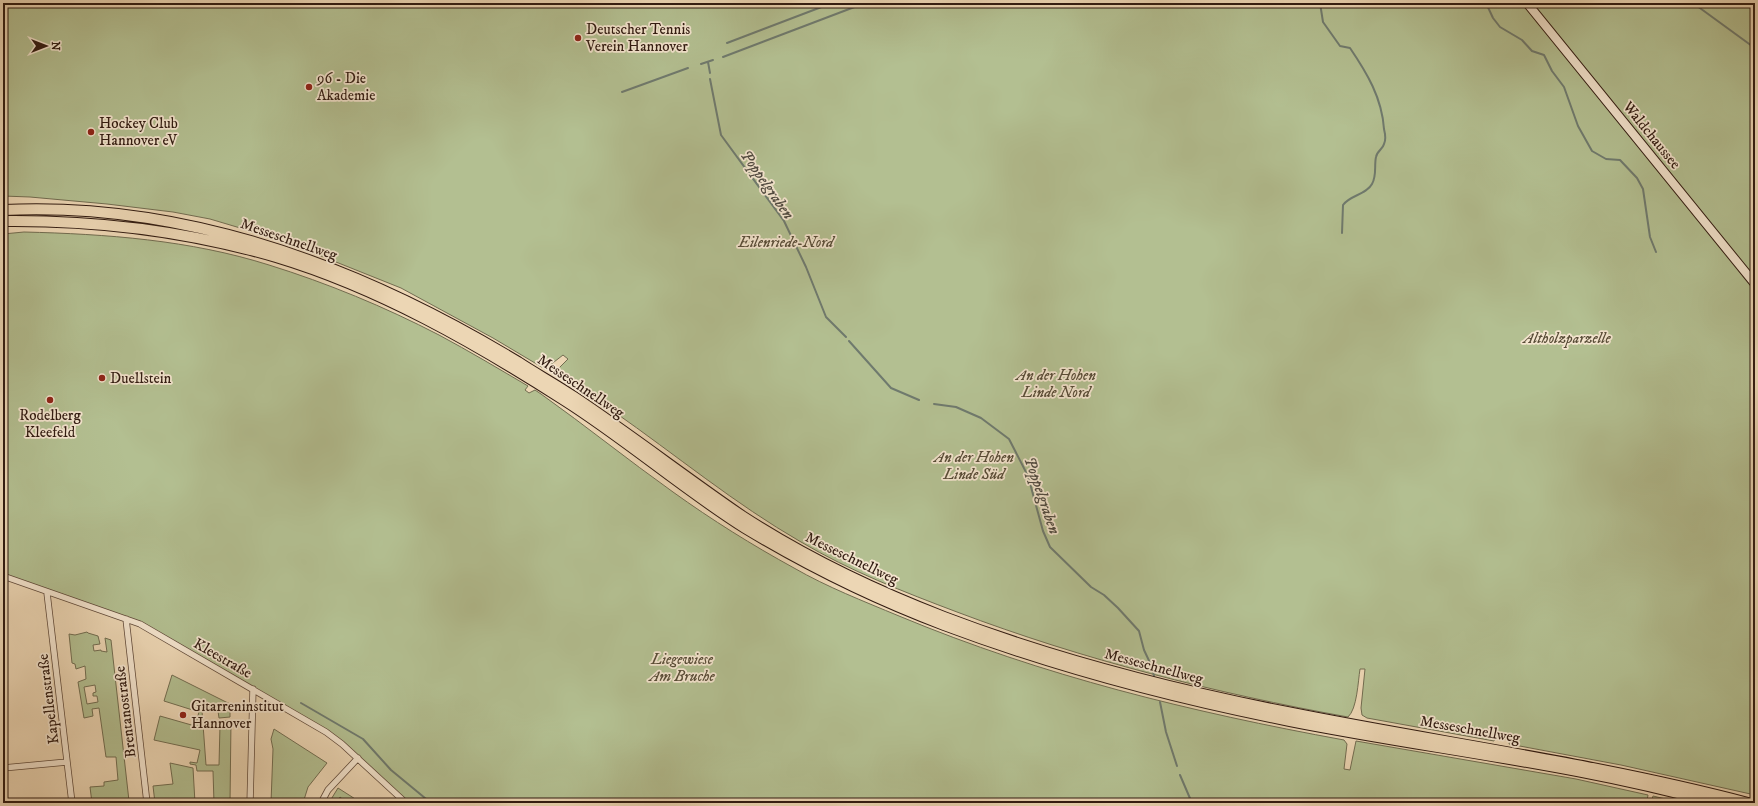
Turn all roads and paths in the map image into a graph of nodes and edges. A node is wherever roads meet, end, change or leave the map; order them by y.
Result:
1 (1527, 3) edge
2 (6, 209) edge
3 (3, 221) edge
4 (53, 221) junction
5 (3, 227) edge
6 (1755, 284) edge
7 (3, 576) edge
8 (47, 593) junction
9 (126, 619) junction
10 (253, 689) junction
11 (358, 758) junction
12 (67, 762) junction
13 (3, 768) edge
14 (72, 803) edge
15 (147, 803) edge
16 (250, 803) edge
17 (321, 803) edge
18 (406, 803) edge
19 (1715, 803) edge
20 (1748, 803) edge

1 - 6 street, Waldchaussee
2 - 20 highway, Messeschnellweg
3 - 4 highway, Messeschnellweg
4 - 5 highway
4 - 19 highway, Messeschnellweg
7 - 8 street, Kleestraße
8 - 9 street, Kleestraße
8 - 12 street, Kapellenstraße
9 - 10 street, Kleestraße
9 - 15 street, Brentanostraße
10 - 11 street, Kleestraße
10 - 16 street
11 - 17 street
11 - 18 street, Kleestraße
12 - 13 street
12 - 14 street, Kapellenstraße

